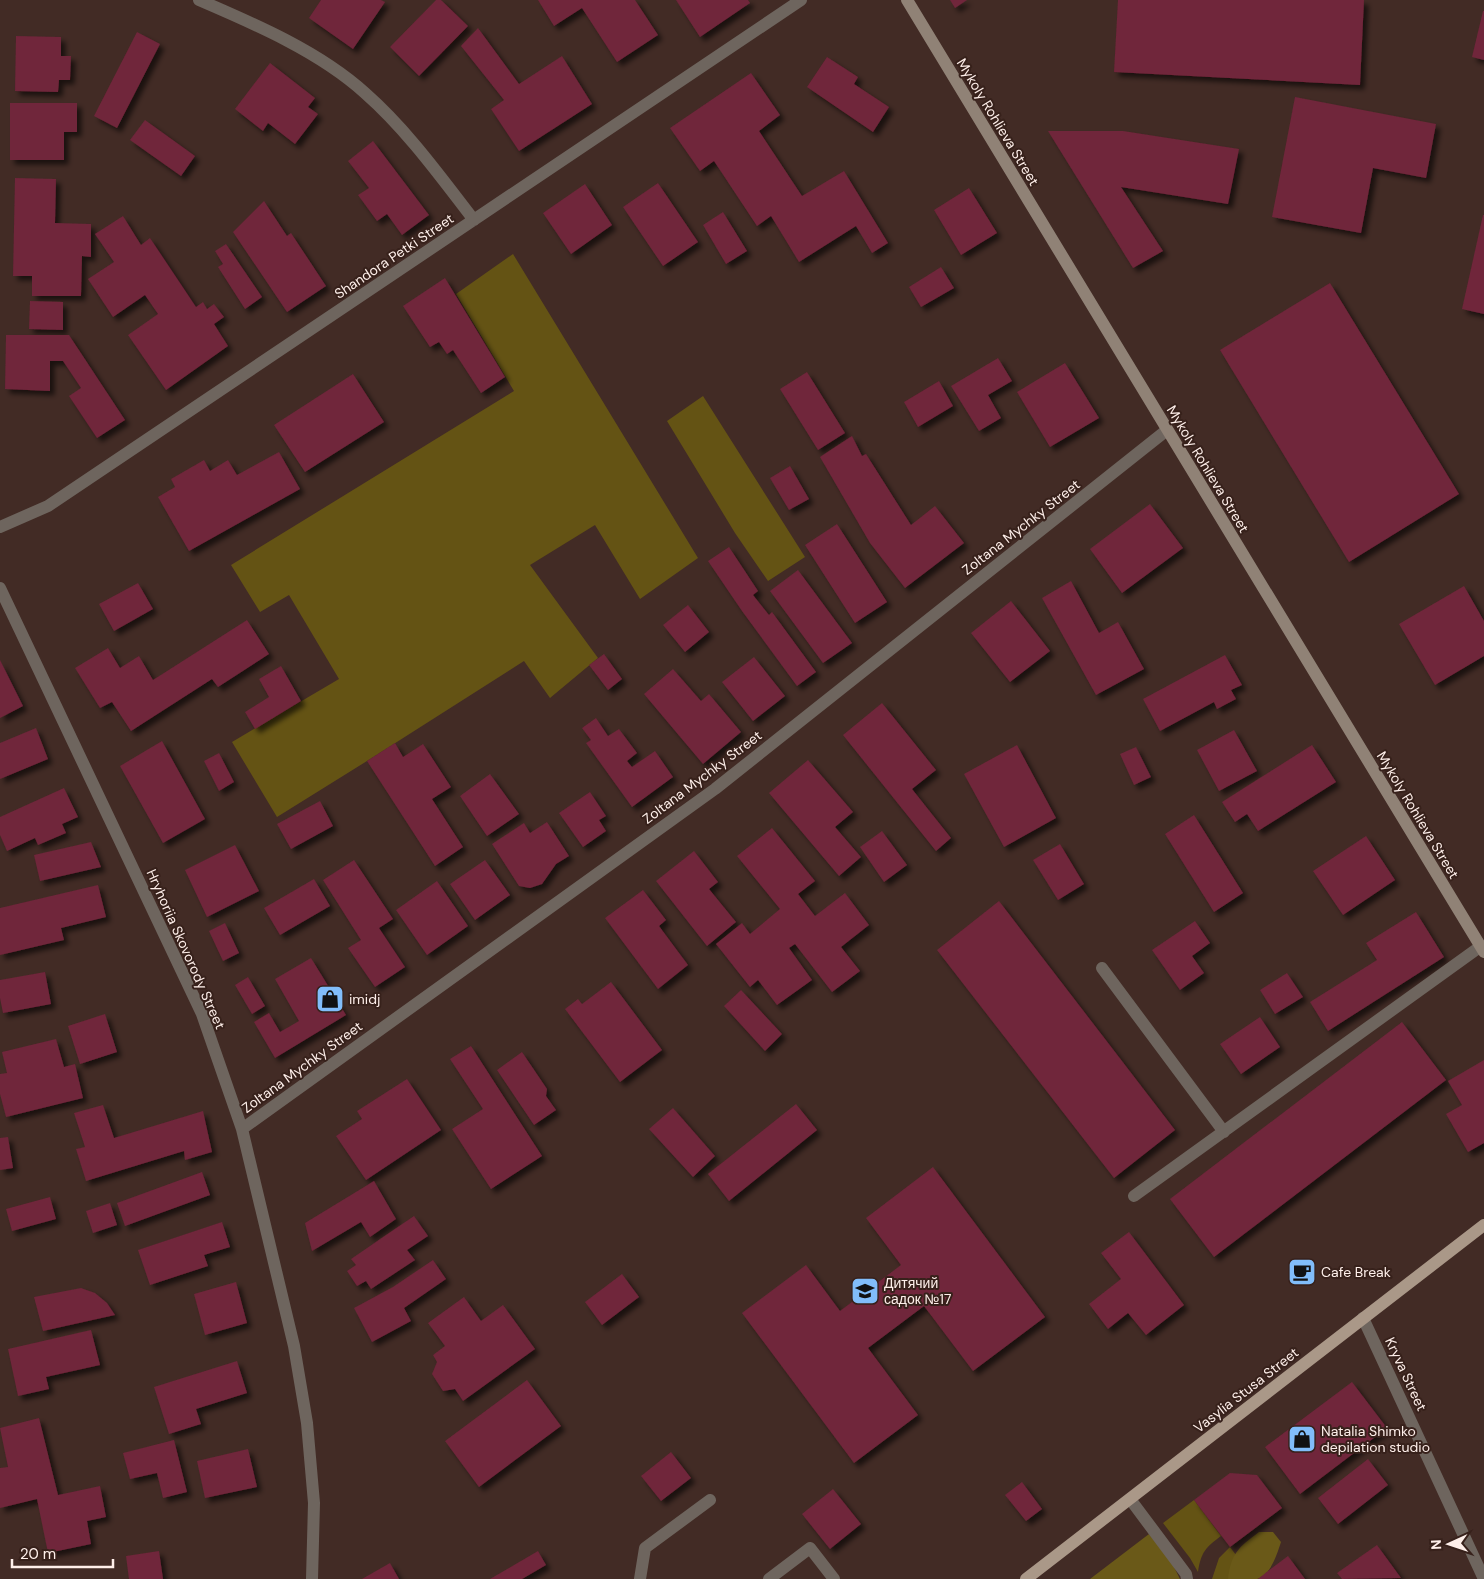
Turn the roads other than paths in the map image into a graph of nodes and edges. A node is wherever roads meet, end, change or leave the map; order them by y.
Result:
1 (199, 0) edge
2 (801, 0) edge
3 (907, 0) edge
4 (474, 220) junction
5 (1167, 430) junction
6 (0, 527) edge
7 (0, 588) edge
8 (1482, 949) edge
9 (1102, 968) dead end
10 (242, 1129) junction
11 (1224, 1132) junction
12 (1134, 1196) dead end
13 (1484, 1225) edge
14 (1363, 1318) junction
15 (1130, 1499) junction
16 (710, 1500) dead end
17 (312, 1579) edge
18 (640, 1579) edge
19 (769, 1579) edge
20 (834, 1579) edge
21 (1026, 1579) edge
22 (1187, 1579) edge
23 (1484, 1579) edge

1 - 4 street
2 - 4 street, Shandora Petki Street
3 - 5 street, Mykoly Rohlieva Street
4 - 6 street, Shandora Petki Street
5 - 8 street, Mykoly Rohlieva Street
5 - 10 street, Zoltana Mychky Street
7 - 10 street, Hryhoriia Skovorody Street
8 - 11 street
9 - 11 street
10 - 17 street, Hryhoriia Skovorody Street
11 - 12 street
13 - 14 main road, Vasylia Stusa Street
14 - 15 main road, Vasylia Stusa Street
14 - 23 street, Kryva Street
15 - 21 main road, Vasylia Stusa Street
15 - 22 street
16 - 18 street
19 - 20 street

